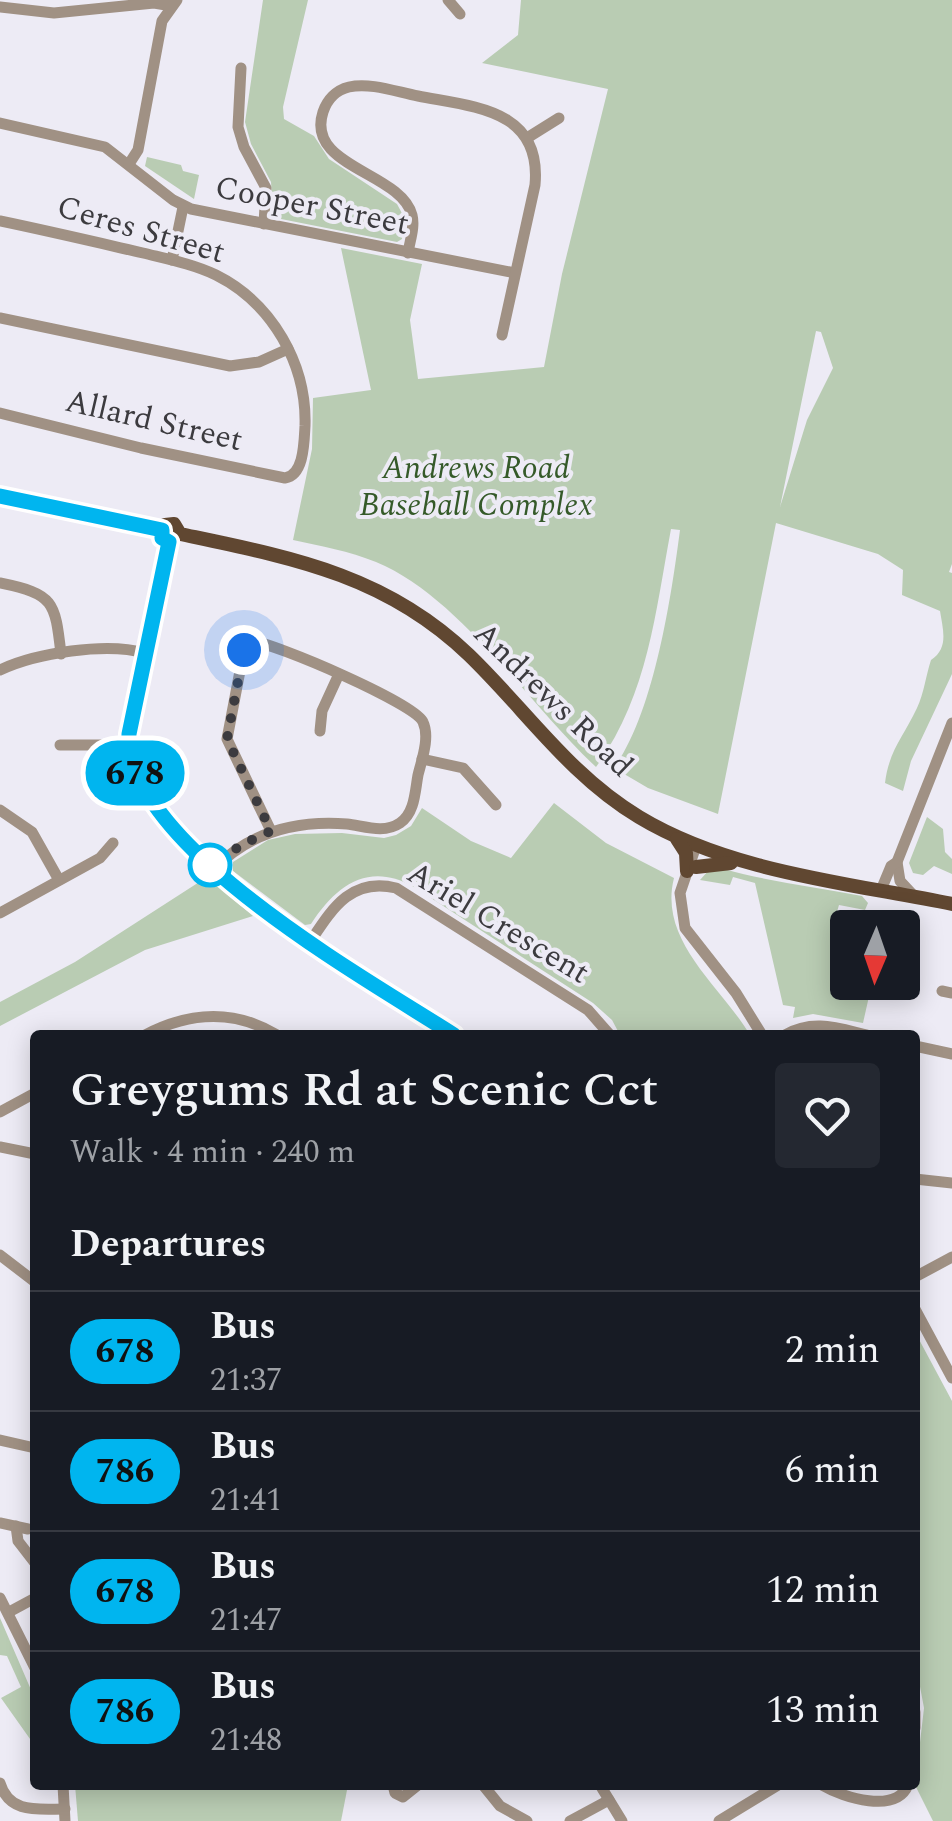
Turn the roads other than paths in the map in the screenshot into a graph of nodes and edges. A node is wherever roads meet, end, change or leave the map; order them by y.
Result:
1 (448, 0) edge
2 (174, 3) edge
3 (0, 7) edge
4 (460, 14) dead end
5 (241, 68) dead end
6 (559, 118) dead end
7 (0, 123) edge
8 (527, 138) junction
9 (129, 164) junction
10 (183, 206) junction
11 (0, 221) edge
12 (264, 224) junction
13 (408, 252) junction
14 (172, 260) junction
15 (515, 273) junction
16 (0, 318) edge
17 (502, 335) dead end
18 (288, 349) junction
19 (0, 413) edge
20 (296, 474) joint
21 (0, 496) edge
22 (170, 535) junction
23 (0, 582) edge
24 (145, 652) junction
25 (62, 654) junction
26 (0, 670) edge
27 (339, 674) junction
28 (952, 723) edge
29 (320, 730) dead end
30 (60, 745) dead end
31 (129, 745) junction
32 (422, 759) junction
33 (496, 804) dead end
34 (0, 810) edge
35 (271, 831) junction
36 (676, 837) junction
37 (113, 843) dead end
38 (700, 847) junction
39 (896, 862) junction
40 (751, 863) junction
41 (214, 869) junction
42 (691, 869) junction
43 (59, 880) junction
44 (881, 890) junction
45 (916, 897) junction
46 (952, 904) edge
47 (0, 913) edge
48 (310, 942) junction
49 (156, 1030) edge
50 (266, 1030) edge
51 (446, 1030) edge
52 (606, 1030) edge
53 (759, 1030) edge
54 (794, 1030) edge
55 (844, 1030) edge
56 (920, 1047) edge
57 (952, 1054) edge
58 (30, 1097) edge
59 (0, 1112) edge
60 (0, 1147) edge
61 (30, 1153) edge
62 (920, 1180) edge
63 (952, 1184) edge
64 (0, 1255) edge
65 (952, 1258) edge
66 (920, 1274) edge
67 (30, 1278) edge
68 (920, 1316) edge
69 (946, 1354) edge
70 (952, 1378) edge
71 (0, 1440) edge
72 (30, 1447) edge
73 (0, 1523) edge
74 (30, 1557) edge
75 (0, 1598) edge
76 (30, 1601) edge
77 (9, 1612) junction
78 (30, 1657) edge
79 (0, 1783) edge
80 (63, 1790) edge
81 (488, 1790) edge
82 (603, 1790) edge
83 (770, 1790) edge
84 (833, 1790) edge
85 (905, 1790) edge
86 (609, 1800) junction
87 (65, 1815) edge
88 (527, 1821) edge
89 (570, 1821) edge
90 (622, 1821) edge
91 (719, 1821) edge

1 - 4 street
2 - 3 street
2 - 9 street
5 - 12 street
6 - 8 street
7 - 9 street, Cooper Street
8 - 13 street
8 - 15 street
9 - 10 street, Cooper Street
10 - 12 street, Cooper Street
10 - 14 street
11 - 14 street, Ceres Street
12 - 13 street, Cooper Street
13 - 15 street, Cooper Street
14 - 18 street, Ceres Street
15 - 17 street
16 - 18 street
18 - 20 street, Ceres Street
19 - 20 street, Allard Street
21 - 22 main road, Andrews Road
22 - 24 street
22 - 36 main road, Andrews Road
23 - 25 street
24 - 25 street
24 - 31 street
25 - 26 street
27 - 29 street
27 - 32 street
27 - 35 street
28 - 39 street
30 - 31 street
31 - 41 street
32 - 33 street
32 - 35 street
34 - 43 street
35 - 41 street
36 - 38 main road, Andrews Road
36 - 42 main road
37 - 43 street
38 - 40 main road, Andrews Road
38 - 42 street
39 - 44 street
39 - 45 street
40 - 42 main road
40 - 44 main road, Andrews Road
41 - 48 street
42 - 53 street
43 - 47 street
44 - 45 main road, Andrews Road
45 - 46 main road, Andrews Road
48 - 51 street
48 - 52 street, Ariel Crescent
49 - 50 street
54 - 55 street
56 - 57 street
58 - 59 street
60 - 61 street
62 - 63 street
64 - 67 street
65 - 66 street
68 - 69 street
69 - 70 street
71 - 72 street
73 - 74 street
75 - 77 street
76 - 77 street
77 - 78 street
79 - 87 street
80 - 87 street
81 - 88 street
82 - 86 street
83 - 91 street
84 - 85 street
86 - 89 street
86 - 90 street

